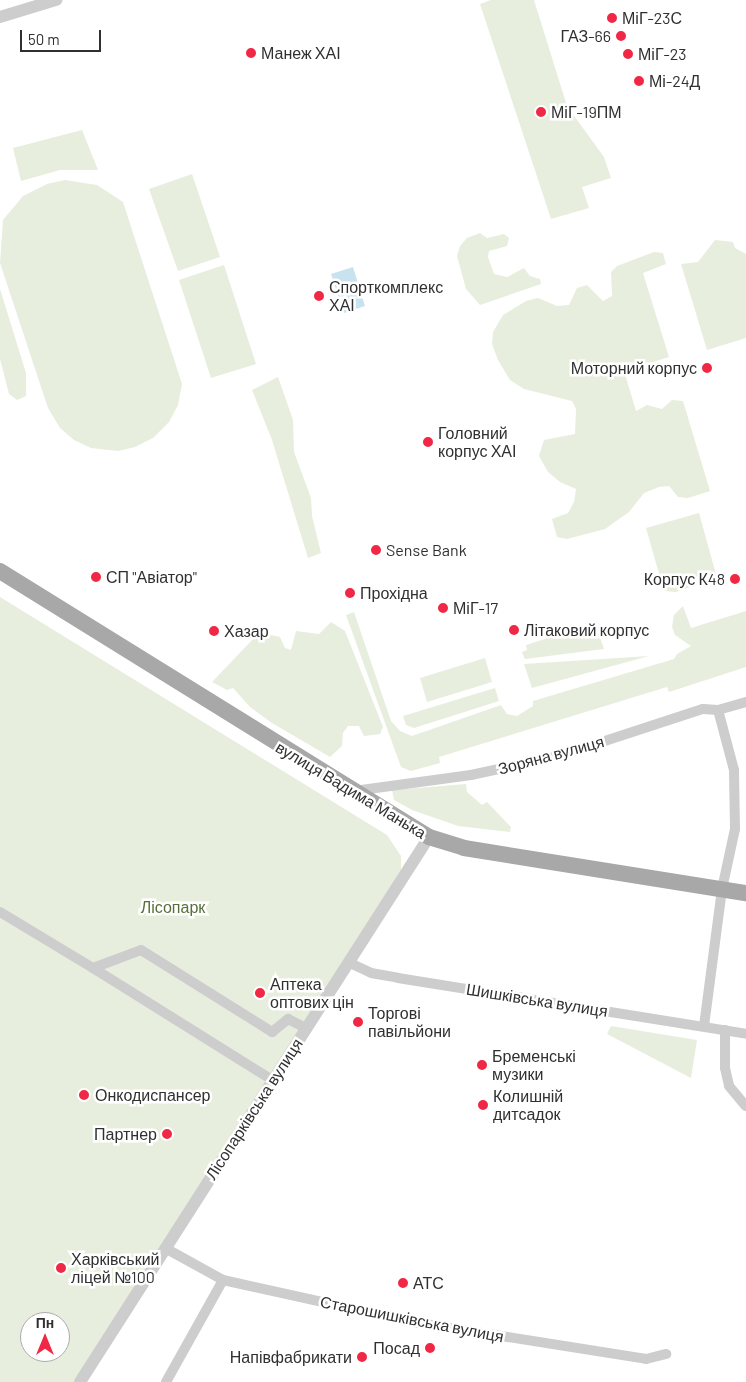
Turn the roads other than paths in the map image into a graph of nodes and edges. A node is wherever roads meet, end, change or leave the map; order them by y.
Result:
1 (56, 0) edge
2 (0, 17) edge
3 (0, 571) edge
4 (746, 702) edge
5 (718, 710) junction
6 (351, 792) junction
7 (429, 837) junction
8 (722, 889) junction
9 (746, 893) edge
10 (0, 912) edge
11 (350, 964) junction
12 (93, 968) junction
13 (704, 1026) junction
14 (306, 1028) junction
15 (725, 1030) junction
16 (746, 1034) edge
17 (272, 1080) junction
18 (746, 1106) edge
19 (166, 1248) junction
20 (223, 1280) junction
21 (666, 1354) dead end
22 (80, 1382) edge
23 (166, 1382) edge

1 - 2 street
3 - 6 main road, вулиця Вадима Манька
4 - 5 street, Зоряна вулиця
5 - 6 street, Зоряна вулиця
5 - 8 street
6 - 7 main road, вулиця Вадима Манька
7 - 8 main road, вулиця Вадима Манька
7 - 11 street, Лісопарківська вулиця
8 - 9 main road, вулиця Вадима Манька
8 - 13 street
10 - 12 street
11 - 13 street, Шишківська вулиця
11 - 14 street, Лісопарківська вулиця
12 - 14 street
12 - 17 street
13 - 15 street, Шишківська вулиця
14 - 17 street, Лісопарківська вулиця
15 - 16 street, Шишківська вулиця
15 - 18 street
17 - 19 street, Лісопарківська вулиця
19 - 20 street, Старошишківська вулиця
19 - 22 street, Лісопарківська вулиця
20 - 21 street, Старошишківська вулиця
20 - 23 street

